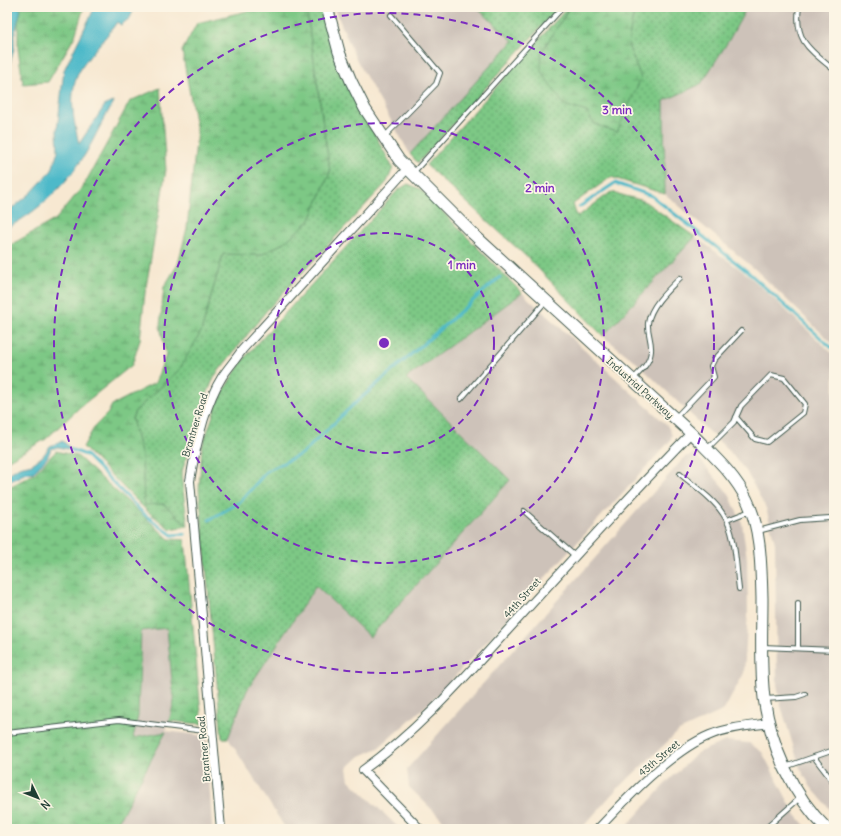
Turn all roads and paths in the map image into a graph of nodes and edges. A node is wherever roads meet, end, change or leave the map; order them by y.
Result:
1 (327, 7) edge
2 (563, 7) edge
3 (799, 7) edge
4 (391, 15) dead end
5 (834, 70) edge
6 (383, 138) junction
7 (410, 171) junction
8 (680, 278) dead end
9 (546, 300) junction
10 (741, 331) dead end
11 (631, 381) junction
12 (461, 399) dead end
13 (736, 417) junction
14 (675, 419) junction
15 (691, 433) junction
16 (706, 449) junction
17 (680, 474) dead end
18 (524, 511) dead end
19 (751, 511) junction
20 (830, 518) dead end
21 (727, 520) junction
22 (756, 531) junction
23 (575, 556) junction
24 (738, 589) dead end
25 (798, 603) dead end
26 (762, 647) junction
27 (798, 648) junction
28 (834, 650) edge
29 (805, 694) dead end
30 (764, 699) junction
31 (770, 723) junction
32 (212, 732) junction
33 (7, 733) edge
34 (834, 750) edge
35 (814, 757) junction
36 (784, 767) junction
37 (834, 783) edge
38 (801, 797) junction
39 (221, 829) edge
40 (420, 829) edge
41 (598, 829) edge
42 (765, 829) edge
43 (827, 829) edge

1 - 6 street, Industrial Parkway
2 - 7 lane
3 - 5 lane
4 - 6 lane
6 - 7 street, Industrial Parkway
7 - 9 street, Industrial Parkway
7 - 32 street, Brantner Road
8 - 11 lane
9 - 11 street, Industrial Parkway
9 - 12 lane
10 - 14 lane
11 - 14 street, Industrial Parkway
13 - 13 lane
13 - 16 lane
14 - 15 street, Industrial Parkway
15 - 16 street, Industrial Parkway
15 - 23 street, 44th Street
16 - 19 street, Industrial Parkway
17 - 21 lane
18 - 23 lane
19 - 21 lane
19 - 22 street, Industrial Parkway
20 - 22 lane
21 - 24 lane
22 - 26 street, Industrial Parkway
23 - 40 street, 44th Street
25 - 27 lane
26 - 27 lane
26 - 30 street, Industrial Parkway
27 - 28 lane
29 - 30 lane
30 - 31 street, Industrial Parkway
31 - 36 street, Industrial Parkway
31 - 41 street, 43th Street
32 - 33 lane
32 - 39 street, Brantner Road
34 - 35 lane
35 - 36 lane
35 - 37 lane
36 - 38 street, Industrial Parkway
38 - 42 lane
38 - 43 street, Industrial Parkway

